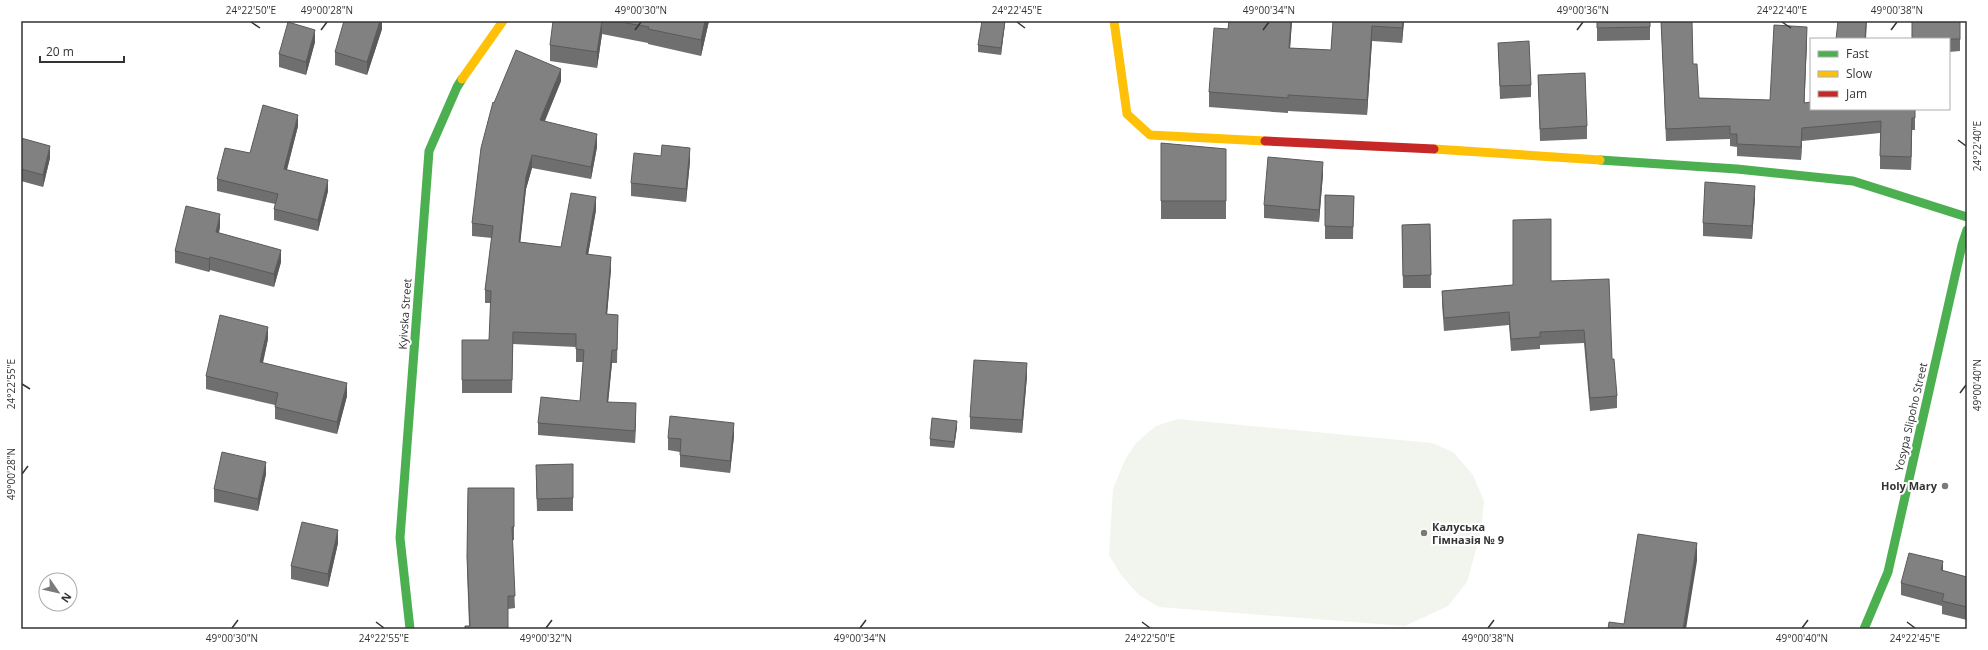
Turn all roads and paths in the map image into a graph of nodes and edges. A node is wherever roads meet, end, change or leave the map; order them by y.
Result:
1 (503, 21) edge
2 (1114, 21) edge
3 (1967, 217) edge
4 (1967, 230) edge
5 (410, 629) edge
6 (1864, 629) edge

1 - 5 street, Kyivska Street
2 - 3 street
4 - 6 street, Yosypa Slipoho Street

